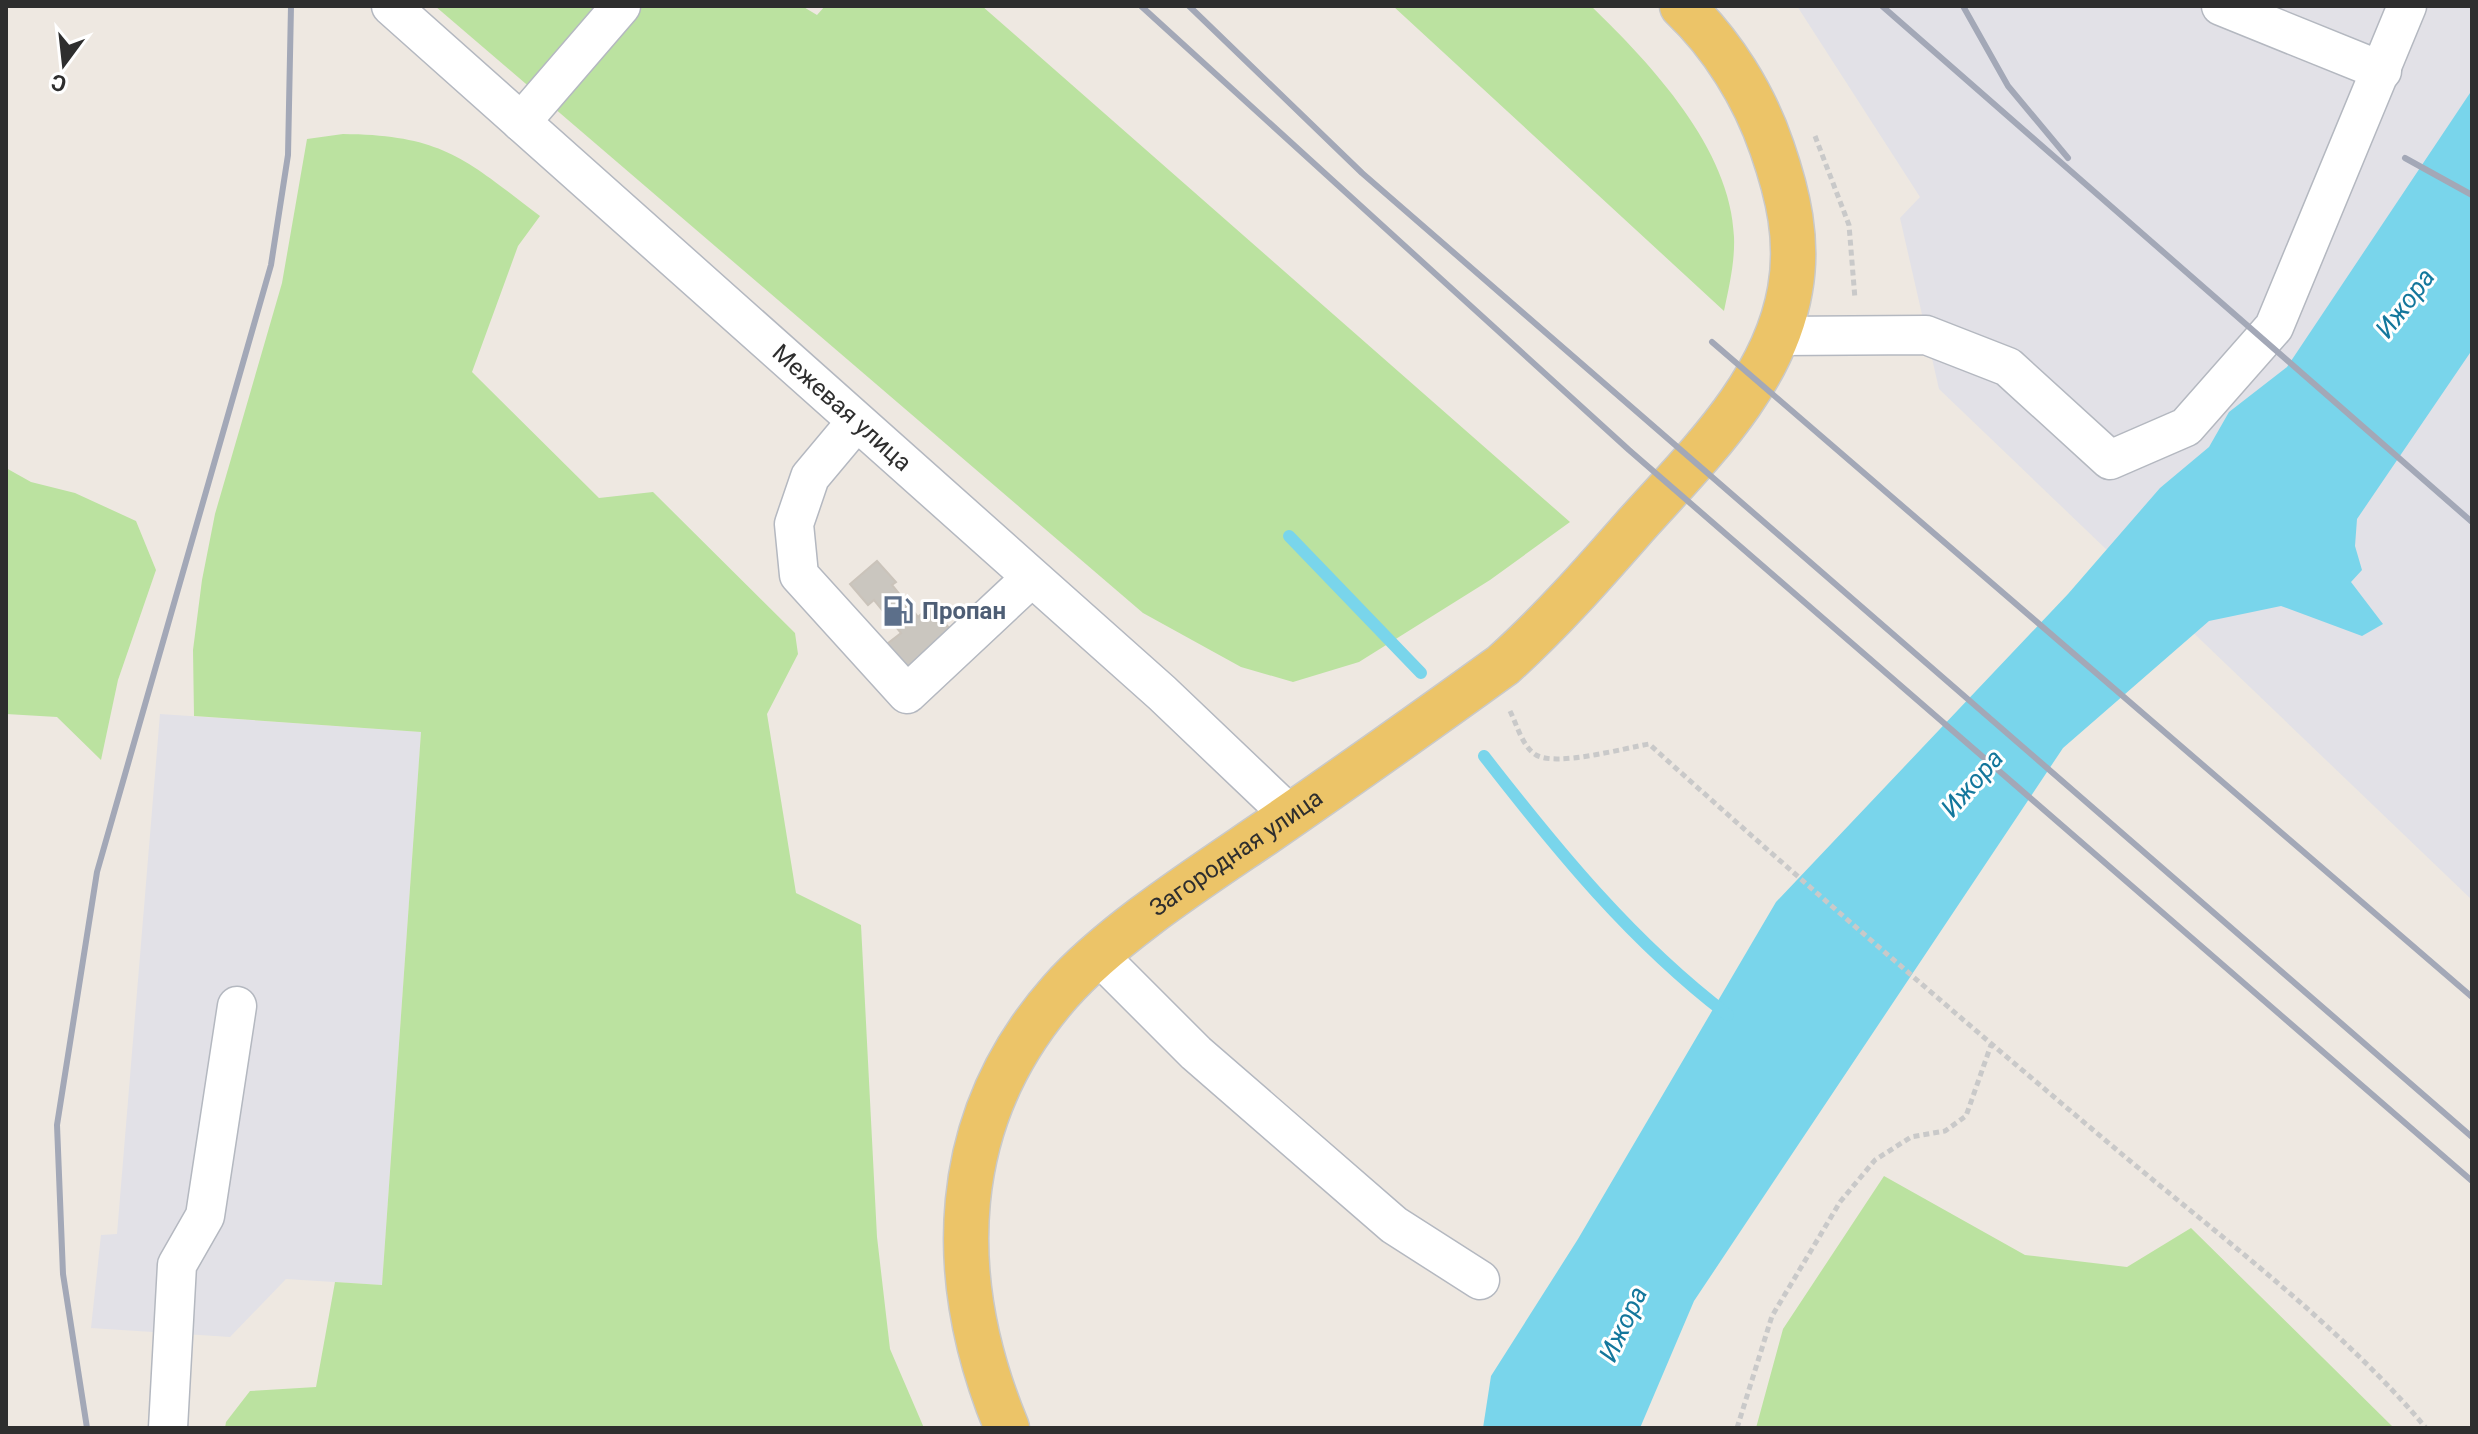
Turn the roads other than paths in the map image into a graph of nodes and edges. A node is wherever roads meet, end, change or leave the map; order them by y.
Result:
1 (391, 6) edge
2 (621, 6) edge
3 (1682, 6) edge
4 (2221, 6) edge
5 (2407, 6) edge
6 (2382, 71) junction
7 (521, 122) junction
8 (1777, 336) junction
9 (856, 422) junction
10 (1031, 578) junction
11 (1290, 815) junction
12 (1098, 955) junction
13 (237, 1006) dead end
14 (1480, 1280) dead end
15 (168, 1428) edge
16 (1007, 1428) edge

1 - 7 street, Межевая улица
2 - 7 street
3 - 8 main road, Загородная улица
4 - 6 street
5 - 6 street
6 - 8 street
7 - 9 street, Межевая улица
8 - 11 main road, Загородная улица
9 - 10 street, Межевая улица
9 - 10 street
10 - 11 street, Межевая улица
11 - 12 main road, Загородная улица
12 - 14 street
12 - 16 main road, Загородная улица
13 - 15 street

